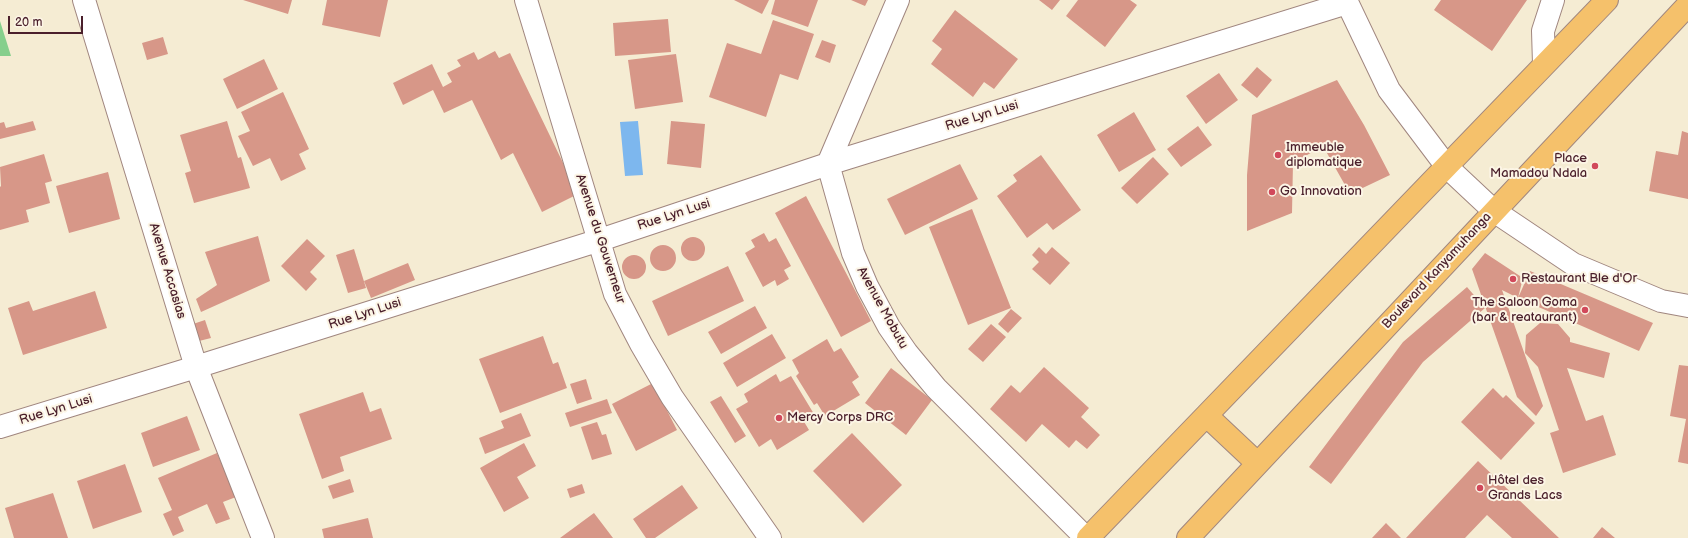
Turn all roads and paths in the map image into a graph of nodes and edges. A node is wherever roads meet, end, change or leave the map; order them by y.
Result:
1 (84, 0) edge
2 (526, 0) edge
3 (898, 0) edge
4 (1553, 0) edge
5 (1607, 0) edge
6 (1347, 1) edge
7 (1685, 4) edge
8 (1544, 64) junction
9 (828, 164) junction
10 (1447, 167) junction
11 (1494, 210) junction
12 (600, 240) junction
13 (1688, 306) edge
14 (196, 367) junction
15 (1207, 416) junction
16 (0, 427) edge
17 (1258, 463) junction
18 (263, 538) edge
19 (770, 538) edge
20 (1087, 538) edge
21 (1188, 538) edge

1 - 14 street, Avenue Accasias
2 - 12 street, Avenue du Gouverneur
3 - 9 street
4 - 8 street
5 - 8 main road
6 - 9 street, Rue Lyn Lusi
6 - 10 street
7 - 11 main road, Boulevard Kanyamuhanga
8 - 10 main road
9 - 12 street, Rue Lyn Lusi
9 - 20 street, Avenue Mobutu
10 - 11 street
10 - 15 main road
11 - 13 street
11 - 17 main road, Boulevard Kanyamuhanga
12 - 14 street, Rue Lyn Lusi
12 - 19 street, Avenue du Gouverneur
14 - 16 street, Rue Lyn Lusi
14 - 18 street, Avenue Accasias
15 - 17 main road
15 - 20 main road
17 - 21 main road, Boulevard Kanyamuhanga

